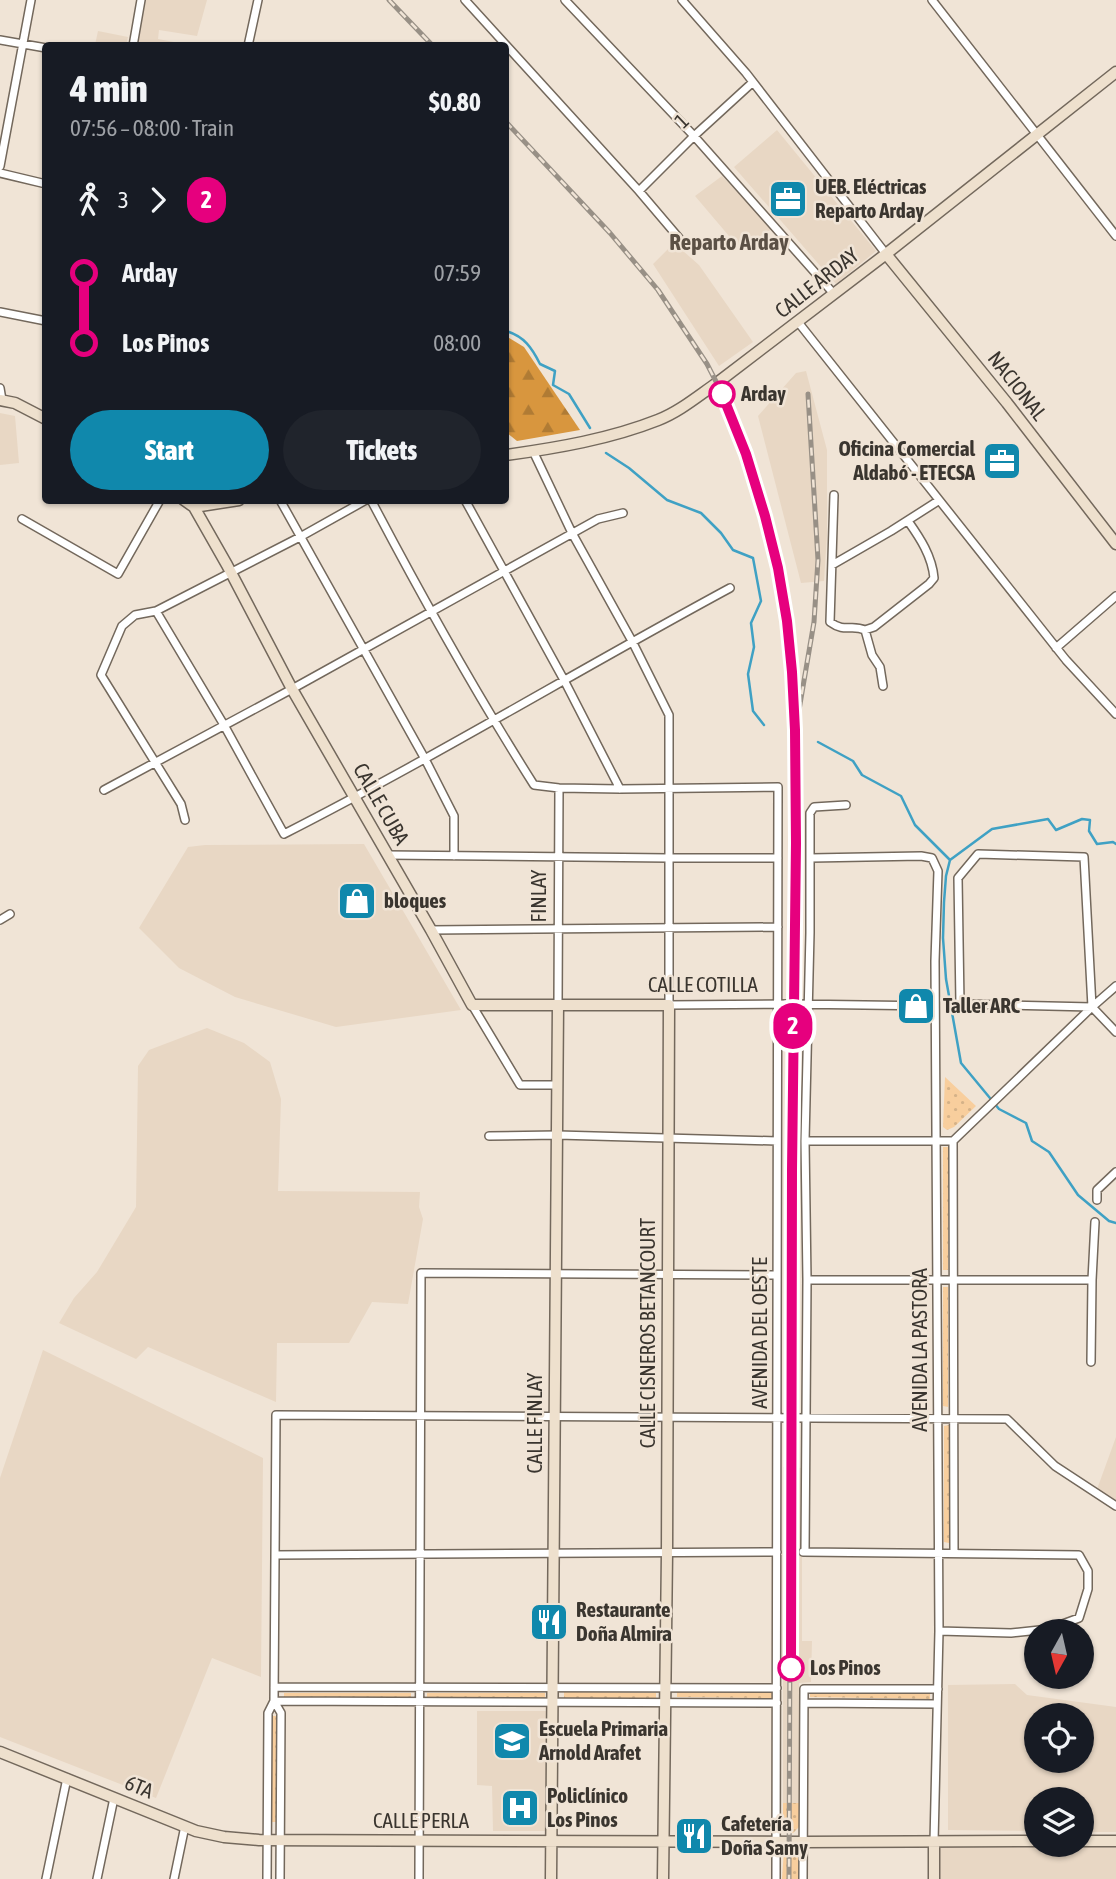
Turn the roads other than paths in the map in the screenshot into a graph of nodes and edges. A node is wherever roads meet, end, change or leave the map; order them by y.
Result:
1 (32, 0) edge
2 (141, 0) edge
3 (258, 0) edge
4 (465, 0) edge
5 (565, 0) edge
6 (682, 0) edge
7 (932, 0) edge
8 (0, 40) edge
9 (134, 42) edge
10 (249, 42) edge
11 (503, 42) edge
12 (23, 43) junction
13 (42, 47) edge
14 (509, 48) edge
15 (1116, 72) edge
16 (753, 82) junction
17 (694, 136) junction
18 (1037, 136) junction
19 (0, 166) edge
20 (0, 173) edge
21 (42, 183) edge
22 (639, 191) junction
23 (1116, 236) edge
24 (679, 238) dead end
25 (886, 254) junction
26 (834, 294) junction
27 (0, 313) edge
28 (42, 320) edge
29 (798, 322) junction
30 (0, 388) edge
31 (1, 400) edge
32 (42, 417) edge
33 (533, 451) junction
34 (509, 455) edge
35 (834, 495) dead end
36 (939, 500) junction
37 (158, 504) edge
38 (190, 504) edge
39 (213, 504) edge
40 (282, 504) edge
41 (361, 504) edge
42 (370, 504) edge
43 (467, 504) edge
44 (194, 507) junction
45 (624, 513) dead end
46 (22, 519) dead end
47 (908, 520) junction
48 (572, 533) junction
49 (300, 537) junction
50 (1116, 544) edge
51 (832, 565) junction
52 (504, 570) junction
53 (231, 573) junction
54 (730, 588) dead end
55 (1116, 596) edge
56 (156, 611) junction
57 (430, 611) junction
58 (865, 630) junction
59 (632, 641) junction
60 (363, 648) junction
61 (1056, 648) junction
62 (564, 680) junction
63 (883, 686) dead end
64 (292, 689) junction
65 (1116, 715) edge
66 (494, 721) junction
67 (224, 725) junction
68 (425, 759) junction
69 (156, 762) junction
70 (559, 788) junction
71 (669, 788) junction
72 (620, 789) junction
73 (104, 790) dead end
74 (355, 798) junction
75 (846, 805) dead end
76 (185, 820) dead end
77 (387, 855) junction
78 (454, 856) junction
79 (559, 857) junction
80 (668, 858) junction
81 (778, 858) junction
82 (811, 858) junction
83 (10, 914) dead end
84 (0, 920) edge
85 (778, 927) junction
86 (668, 928) junction
87 (558, 929) junction
88 (431, 930) junction
89 (1116, 986) edge
90 (778, 1004) junction
91 (808, 1004) junction
92 (472, 1005) junction
93 (558, 1005) junction
94 (668, 1005) junction
95 (935, 1006) junction
96 (1091, 1007) junction
97 (1116, 1032) edge
98 (557, 1085) junction
99 (558, 1135) junction
100 (489, 1136) dead end
101 (667, 1137) junction
102 (778, 1141) junction
103 (936, 1141) junction
104 (953, 1141) junction
105 (805, 1142) junction
106 (1116, 1172) edge
107 (1097, 1200) dead end
108 (1095, 1222) dead end
109 (556, 1273) junction
110 (669, 1274) junction
111 (777, 1275) junction
112 (807, 1280) junction
113 (937, 1280) junction
114 (953, 1280) junction
115 (1092, 1280) junction
116 (1091, 1362) dead end
117 (419, 1416) junction
118 (555, 1416) junction
119 (667, 1417) junction
120 (777, 1417) junction
121 (807, 1418) junction
122 (938, 1418) junction
123 (953, 1418) junction
124 (1116, 1506) edge
125 (777, 1552) junction
126 (554, 1553) junction
127 (667, 1553) junction
128 (939, 1553) junction
129 (954, 1553) junction
130 (419, 1554) junction
131 (275, 1555) junction
132 (939, 1631) junction
133 (274, 1687) junction
134 (419, 1687) junction
135 (553, 1688) junction
136 (666, 1688) junction
137 (776, 1688) junction
138 (938, 1689) junction
139 (274, 1701) junction
140 (419, 1702) junction
141 (553, 1702) junction
142 (665, 1703) junction
143 (776, 1703) junction
144 (804, 1703) junction
145 (937, 1704) junction
146 (0, 1752) edge
147 (67, 1778) junction
148 (114, 1798) junction
149 (185, 1826) junction
150 (268, 1840) junction
151 (280, 1840) junction
152 (419, 1840) junction
153 (552, 1841) junction
154 (1024, 1841) edge
155 (1094, 1841) edge
156 (663, 1842) junction
157 (776, 1842) junction
158 (804, 1842) junction
159 (934, 1842) junction
160 (1116, 1842) edge
161 (46, 1879) edge
162 (97, 1879) edge
163 (174, 1879) edge
164 (267, 1879) edge
165 (280, 1879) edge
166 (419, 1879) edge
167 (551, 1879) edge
168 (663, 1879) edge
169 (776, 1879) edge
170 (803, 1879) edge
171 (934, 1879) edge

1 - 12 street
2 - 9 street
3 - 10 street
4 - 11 street
5 - 17 street
6 - 16 street
7 - 18 street
8 - 12 street
12 - 13 street
12 - 19 street
14 - 22 street
15 - 18 street, CALLE ARDAY
16 - 17 street, 1
16 - 25 street
17 - 22 street, 1
17 - 26 street
18 - 23 street
18 - 25 street, CALLE ARDAY
20 - 21 street
22 - 24 street
25 - 26 street, CALLE ARDAY
25 - 50 street, NACIONAL
26 - 29 street, CALLE ARDAY
27 - 28 street
29 - 33 street, CALLE ARDAY
29 - 36 street
30 - 31 street
31 - 32 street
33 - 34 street, CALLE ARDAY
33 - 48 street, CALLE CISNEROS BETANCOURT
35 - 51 street
36 - 47 street
36 - 61 street
37 - 46 street
38 - 44 street
39 - 44 street
40 - 49 street
41 - 49 street
42 - 57 street
43 - 52 street
44 - 53 street, CALLE CUBA
45 - 48 street
47 - 51 street
47 - 58 street
48 - 52 street
48 - 59 street, CALLE CISNEROS BETANCOURT
49 - 53 street
49 - 60 street
51 - 58 street
52 - 57 street
52 - 62 street
53 - 56 street
53 - 64 street, CALLE CUBA
54 - 59 street
55 - 61 street
56 - 67 street
56 - 69 street
57 - 60 street
57 - 66 street
58 - 63 street
59 - 62 street
59 - 71 street, CALLE CISNEROS BETANCOURT
60 - 64 street
60 - 68 street
61 - 65 street
62 - 66 street
62 - 72 street
64 - 67 street
64 - 74 street, CALLE CUBA
66 - 68 street
66 - 70 street
67 - 69 street
67 - 74 street
68 - 74 street
68 - 78 street
69 - 73 street
69 - 76 street
70 - 72 street
70 - 79 street, FINLAY
71 - 72 street
71 - 80 street, CALLE CISNEROS BETANCOURT
71 - 81 street, AVENIDA DEL OESTE
74 - 77 street, CALLE CUBA
75 - 82 street
77 - 78 street
77 - 88 street, CALLE CUBA
78 - 79 street
79 - 80 street
79 - 87 street, FINLAY
80 - 81 street
80 - 86 street, CALLE CISNEROS BETANCOURT
81 - 85 street, AVENIDA DEL OESTE
82 - 91 street
82 - 95 street, AVENIDA LA PASTORA
83 - 84 street
85 - 86 street
85 - 90 street, AVENIDA DEL OESTE
86 - 87 street
86 - 94 street, CALLE CISNEROS BETANCOURT
87 - 88 street
87 - 93 street, FINLAY
88 - 92 street, CALLE CUBA
89 - 96 street
90 - 91 street, CALLE COTILLA
90 - 94 street, CALLE COTILLA
90 - 102 street, AVENIDA DEL OESTE
91 - 95 street, CALLE COTILLA
91 - 105 street
92 - 93 street, CALLE COTILLA
92 - 98 street, CALLE CUBA
93 - 94 street, CALLE COTILLA
93 - 98 street, CALLE FINLAY
94 - 101 street, CALLE CISNEROS BETANCOURT
95 - 103 street, AVENIDA LA PASTORA
96 - 96 street
96 - 97 street
96 - 104 street
98 - 99 street, CALLE FINLAY
99 - 100 street
99 - 101 street
99 - 109 street, CALLE FINLAY
101 - 102 street
101 - 110 street, CALLE CISNEROS BETANCOURT
102 - 111 street, AVENIDA DEL OESTE
103 - 104 street
103 - 105 street
103 - 113 street, AVENIDA LA PASTORA
104 - 114 street, AVENIDA LA PASTORA
105 - 112 street
106 - 107 street
108 - 115 street
109 - 110 street
109 - 117 street
109 - 118 street, CALLE FINLAY
110 - 111 street
110 - 119 street, CALLE CISNEROS BETANCOURT
111 - 120 street, AVENIDA DEL OESTE
112 - 113 street
112 - 121 street
113 - 114 street
113 - 122 street, AVENIDA LA PASTORA
114 - 115 street
114 - 123 street, AVENIDA LA PASTORA
115 - 116 street
117 - 118 street
117 - 130 street
117 - 131 street
118 - 119 street
118 - 126 street, CALLE FINLAY
119 - 120 street
119 - 127 street, CALLE CISNEROS BETANCOURT
120 - 121 street
120 - 125 street, AVENIDA DEL OESTE
121 - 122 street
121 - 128 street
122 - 123 street
122 - 128 street, AVENIDA LA PASTORA
123 - 124 street
123 - 129 street, AVENIDA LA PASTORA
125 - 127 street
125 - 137 street, AVENIDA DEL OESTE
126 - 127 street
126 - 130 street
126 - 135 street, CALLE FINLAY
127 - 136 street, CALLE CISNEROS BETANCOURT
128 - 129 street
128 - 132 street, AVENIDA LA PASTORA
129 - 132 street
130 - 131 street
130 - 134 street
131 - 133 street
132 - 138 street, AVENIDA LA PASTORA
133 - 134 street
133 - 139 street
134 - 135 street
134 - 140 street
135 - 136 street
135 - 141 street, CALLE FINLAY
136 - 137 street
136 - 142 street, CALLE CISNEROS BETANCOURT
137 - 143 street, AVENIDA DEL OESTE
138 - 144 street
138 - 145 street, AVENIDA LA PASTORA
139 - 140 street
139 - 150 street
139 - 151 street
140 - 141 street
140 - 152 street
141 - 142 street
141 - 153 street, CALLE FINLAY
142 - 143 street
142 - 156 street, CALLE CISNEROS BETANCOURT
143 - 157 street, AVENIDA DEL OESTE
144 - 145 street
144 - 158 street
145 - 159 street, AVENIDA LA PASTORA
146 - 147 street, 6TA
147 - 148 street, 6TA
147 - 161 street
148 - 149 street, 6TA
148 - 162 street
149 - 150 street, 6TA
149 - 163 street
150 - 151 street, CALLE PERLA
150 - 164 street
151 - 152 street, CALLE PERLA
151 - 165 street
152 - 153 street, CALLE PERLA
152 - 166 street
153 - 156 street, CALLE PERLA
153 - 167 street
154 - 159 street, CALLE PERLA
155 - 160 street
156 - 157 street, CALLE PERLA
156 - 168 street, CALLE CISNEROS BETANCOURT
157 - 158 street, CALLE PERLA
157 - 169 street, AVENIDA DEL OESTE
158 - 159 street, CALLE PERLA
158 - 170 street
159 - 171 street

